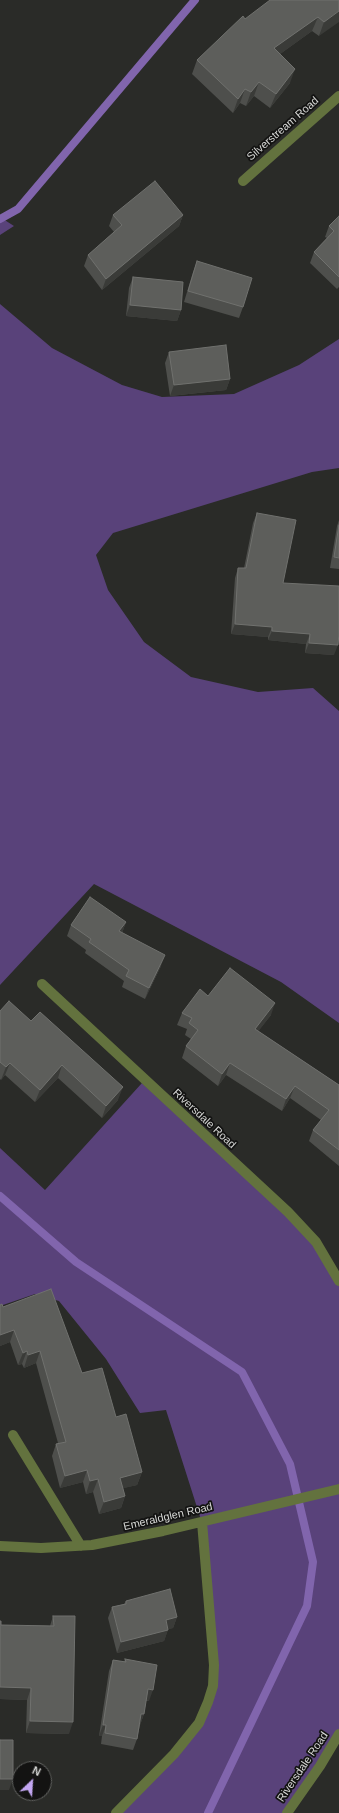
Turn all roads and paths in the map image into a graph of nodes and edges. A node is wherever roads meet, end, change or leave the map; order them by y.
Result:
1 (339, 96) edge
2 (243, 180) dead end
3 (42, 984) dead end
4 (339, 1281) edge
5 (13, 1435) dead end
6 (339, 1489) edge
7 (202, 1522) junction
8 (0, 1546) edge
9 (81, 1546) junction
10 (339, 1734) edge
11 (116, 1813) edge
12 (286, 1813) edge

1 - 2 street, Silverstream Road
3 - 4 street, Riversdale Road
5 - 9 street
6 - 7 street, Emeraldglen Road
7 - 9 street, Emeraldglen Road
7 - 11 street
8 - 9 street, Emeraldglen Road
10 - 12 street, Riversdale Road

